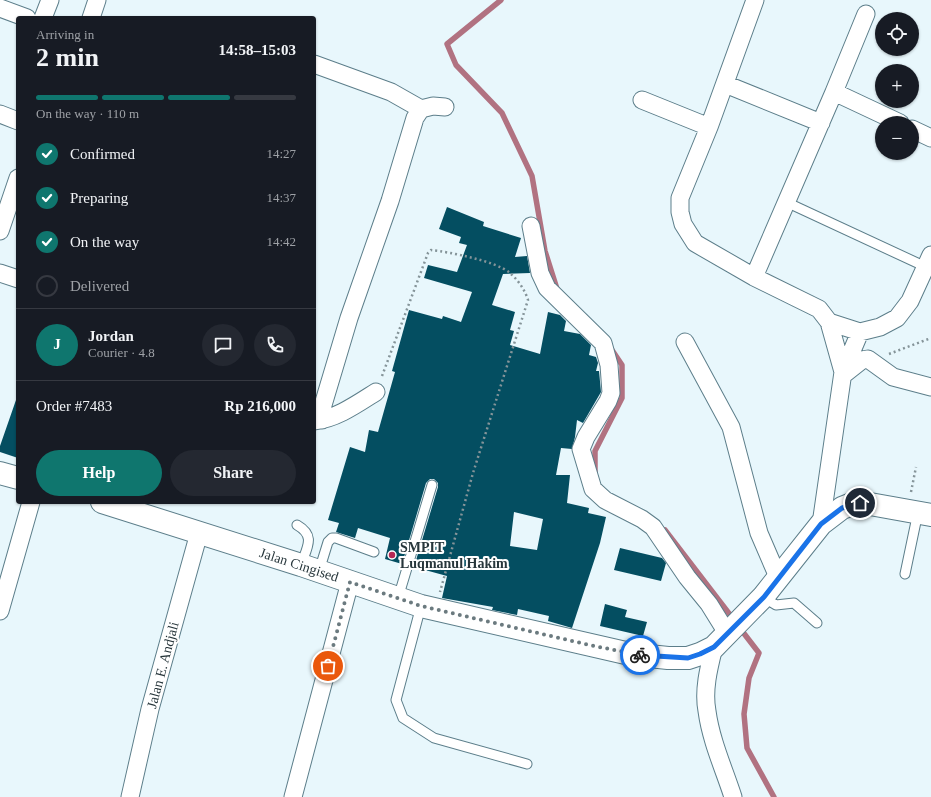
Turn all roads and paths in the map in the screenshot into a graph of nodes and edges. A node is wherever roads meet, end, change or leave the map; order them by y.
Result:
1 (50, 0) edge
2 (97, 0) edge
3 (754, 0) edge
4 (0, 8) edge
5 (866, 14) dead end
6 (22, 16) edge
7 (45, 16) edge
8 (92, 16) edge
9 (316, 65) edge
10 (724, 84) junction
11 (834, 92) junction
12 (642, 100) dead end
13 (445, 107) dead end
14 (421, 109) junction
15 (0, 114) edge
16 (885, 116) edge
17 (16, 120) edge
18 (821, 123) junction
19 (709, 127) junction
20 (919, 132) edge
21 (931, 138) edge
22 (16, 183) edge
23 (10, 198) edge
24 (786, 202) junction
25 (531, 226) dead end
26 (0, 231) edge
27 (929, 261) edge
28 (0, 273) edge
29 (754, 277) junction
30 (16, 278) edge
31 (829, 322) junction
32 (860, 332) junction
33 (931, 338) edge
34 (685, 342) dead end
35 (870, 360) junction
36 (843, 374) junction
37 (931, 386) edge
38 (376, 392) joint
39 (318, 420) edge
40 (916, 467) dead end
41 (0, 473) edge
42 (16, 477) edge
43 (432, 485) dead end
44 (30, 504) edge
45 (108, 504) edge
46 (919, 512) edge
47 (821, 524) junction
48 (297, 525) dead end
49 (199, 533) junction
50 (374, 552) dead end
51 (310, 568) junction
52 (905, 574) dead end
53 (778, 577) junction
54 (350, 582) junction
55 (764, 597) junction
56 (398, 598) junction
57 (428, 608) junction
58 (0, 611) edge
59 (817, 623) dead end
60 (728, 632) junction
61 (527, 764) dead end
62 (130, 797) edge
63 (293, 797) edge
64 (733, 797) edge

1 - 7 street
2 - 8 street
3 - 10 street
4 - 6 street
5 - 11 street
9 - 14 street
10 - 18 street
10 - 19 street
11 - 16 street
11 - 18 street
12 - 19 street
13 - 14 street
14 - 39 street
15 - 17 street
18 - 24 street
19 - 29 street
20 - 21 street
22 - 23 street
23 - 26 street
24 - 27 lane
24 - 29 street
25 - 60 street
27 - 32 street
28 - 30 street
29 - 31 street
31 - 32 street
31 - 36 street
32 - 36 street
33 - 35 path
34 - 53 street
35 - 36 street
35 - 37 street
36 - 47 street
38 - 39 street
38 - 57 path
40 - 46 path
41 - 42 main road
43 - 56 lane
44 - 58 street
45 - 49 main road, Jalan Cingised
46 - 47 main road, Jalan Cingised
46 - 52 lane
47 - 53 main road, Jalan Cingised
48 - 51 lane
49 - 51 main road, Jalan Cingised
49 - 62 street, Jalan E. Andjali
50 - 51 lane
51 - 54 main road, Jalan Cingised
53 - 55 main road, Jalan Cingised
54 - 56 main road, Jalan Cingised
54 - 63 street
55 - 59 lane
55 - 60 main road, Jalan Cingised
56 - 57 main road, Jalan Cingised
57 - 60 main road, Jalan Cingised
57 - 61 lane
60 - 64 street

